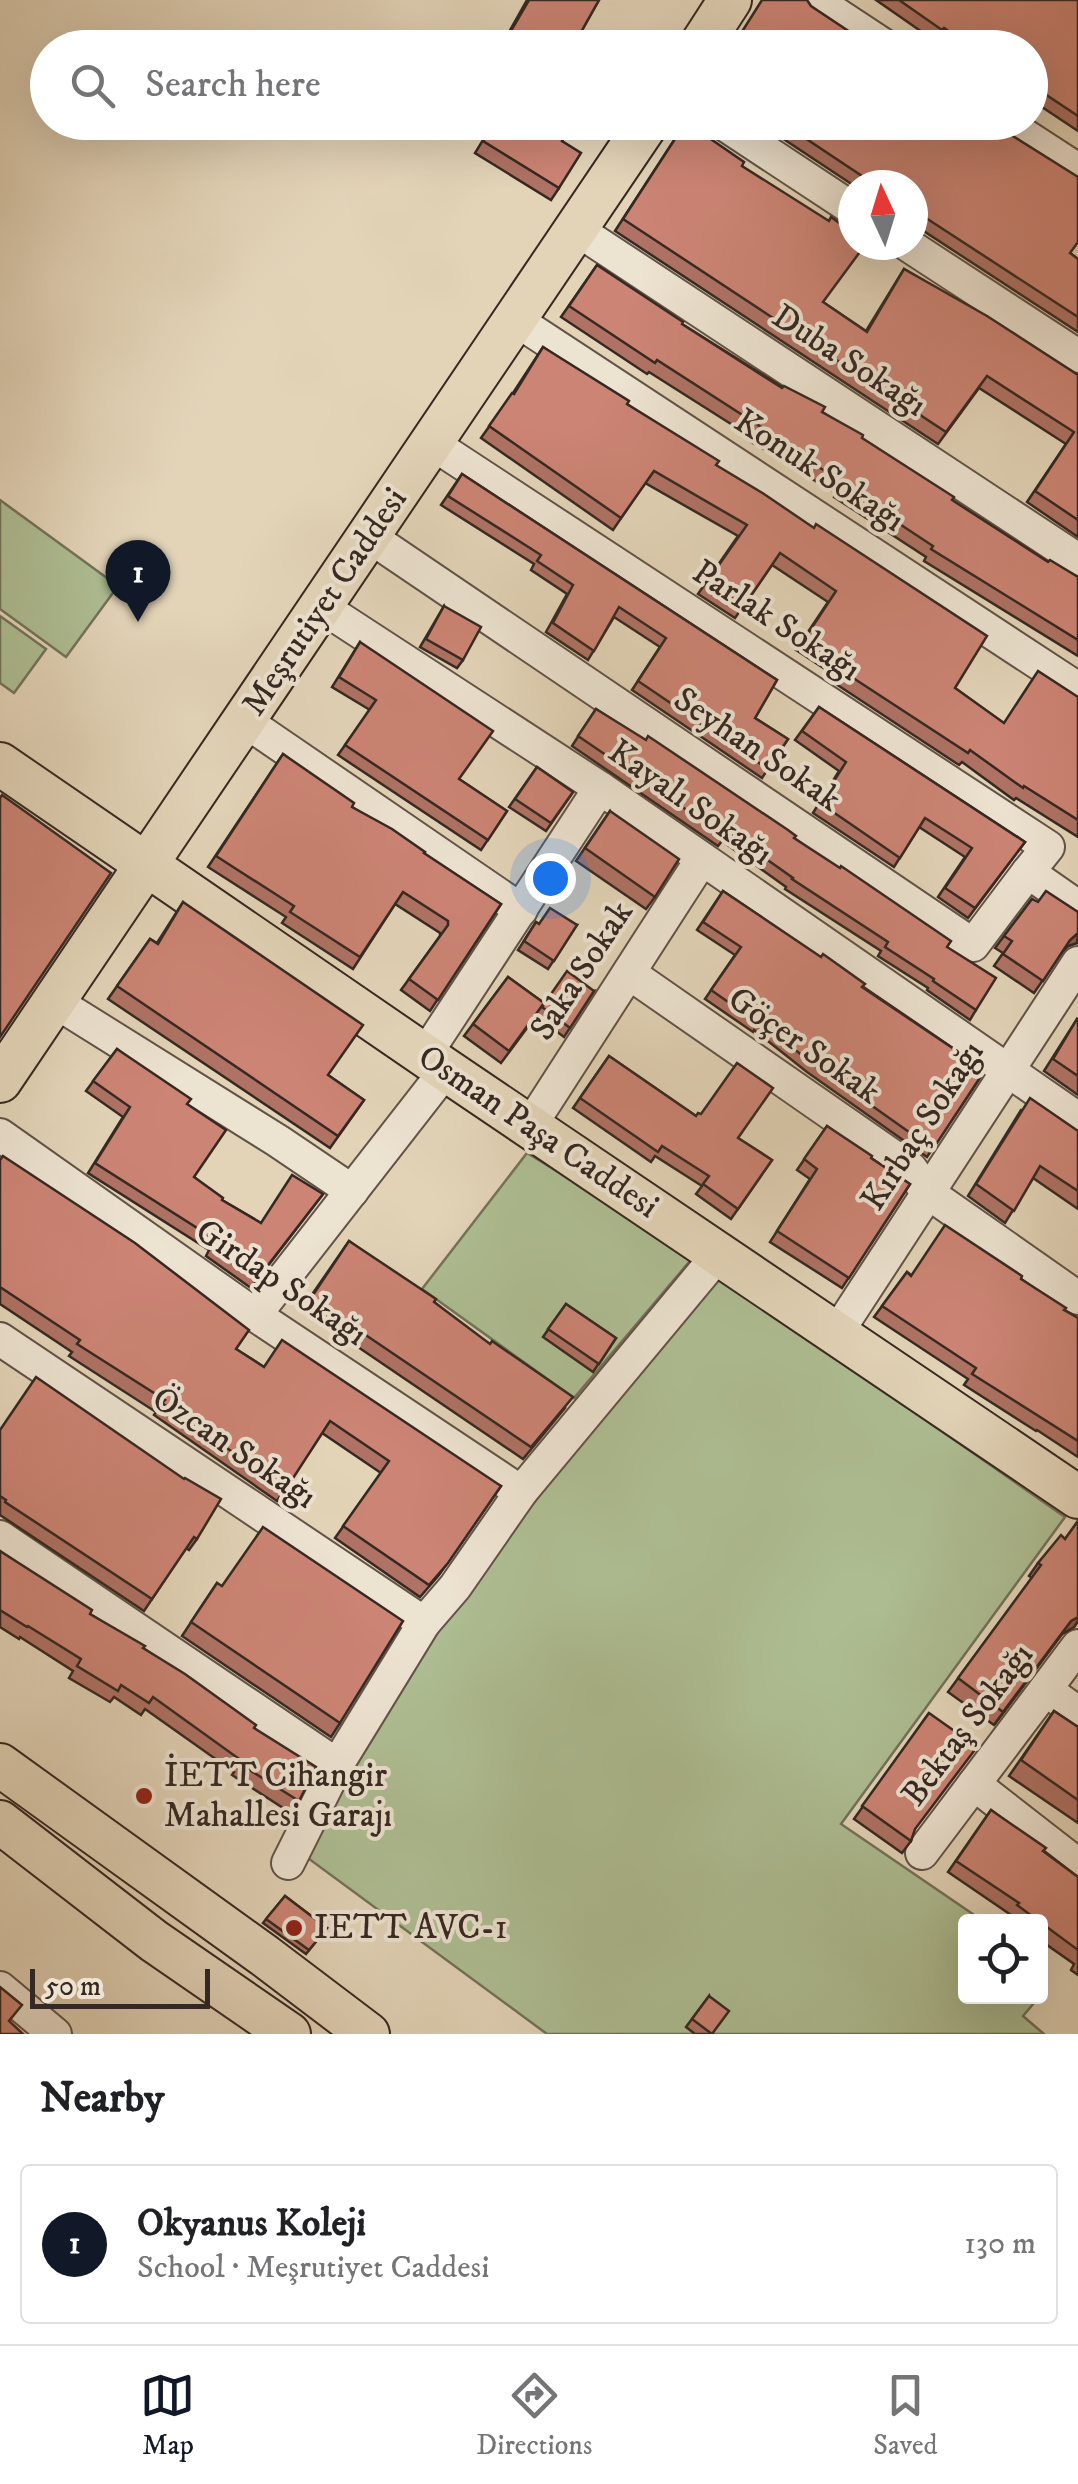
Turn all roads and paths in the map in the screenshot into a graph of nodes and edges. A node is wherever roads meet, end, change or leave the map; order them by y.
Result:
1 (730, 0) edge
2 (815, 0) edge
3 (711, 30) edge
4 (861, 30) edge
5 (636, 140) edge
6 (748, 140) edge
7 (1032, 140) edge
8 (1078, 170) edge
9 (838, 199) edge
10 (576, 230) junction
11 (928, 258) edge
12 (516, 320) junction
13 (1078, 356) edge
14 (432, 444) junction
15 (370, 536) junction
16 (1078, 560) edge
17 (322, 606) junction
18 (1078, 690) edge
19 (245, 720) junction
20 (0, 764) edge
21 (600, 788) junction
22 (702, 860) junction
23 (147, 866) junction
24 (1028, 872) junction
25 (1078, 907) edge
26 (520, 910) junction
27 (1078, 963) edge
28 (629, 973) junction
29 (54, 1001) junction
30 (436, 1062) junction
31 (1007, 1071) junction
32 (0, 1081) edge
33 (1078, 1120) edge
34 (530, 1126) junction
35 (0, 1135) edge
36 (352, 1191) junction
37 (926, 1192) junction
38 (718, 1255) junction
39 (1078, 1298) edge
40 (255, 1315) junction
41 (836, 1334) junction
42 (0, 1339) edge
43 (521, 1492) junction
44 (1078, 1497) edge
45 (0, 1536) edge
46 (424, 1623) junction
47 (1078, 1646) edge
48 (1046, 1690) junction
49 (1078, 1713) edge
50 (0, 1765) edge
51 (337, 1765) junction
52 (974, 1784) junction
53 (0, 1822) edge
54 (922, 1853) dead end
55 (288, 1863) dead end
56 (1078, 1865) edge
57 (0, 1988) edge
58 (55, 2034) edge
59 (289, 2034) edge
60 (368, 2034) edge

1 - 3 main road
2 - 4 street
5 - 10 main road, Meşrutiyet Caddesi
6 - 9 street
7 - 8 street
10 - 12 main road, Meşrutiyet Caddesi
10 - 16 street, Duba Sokağı
11 - 13 street
12 - 14 main road, Meşrutiyet Caddesi
12 - 18 street, Konuk Sokağı
14 - 15 main road, Meşrutiyet Caddesi
14 - 24 street, Parlak Sokağı
15 - 17 main road, Meşrutiyet Caddesi
15 - 24 street, Seyhan Sokak
17 - 19 main road, Meşrutiyet Caddesi
17 - 21 street, Kayalı Sokağı
19 - 23 main road, Meşrutiyet Caddesi
19 - 26 street
20 - 23 main road, Osman Paşa Caddesi
21 - 22 street, Kayalı Sokağı
21 - 26 street
22 - 28 street, Saka Sokak
22 - 31 street, Kayalı Sokağı
23 - 29 main road, Meşrutiyet Caddesi
23 - 30 main road, Osman Paşa Caddesi
24 - 25 street
26 - 30 street
27 - 31 street, Kırbaç Sokağı
28 - 34 street, Saka Sokak
28 - 37 street, Göçer Sokak
29 - 32 main road, Meşrutiyet Caddesi
29 - 36 street
30 - 34 main road, Osman Paşa Caddesi
30 - 36 street
31 - 33 street, Kayalı Sokağı
31 - 37 street, Kırbaç Sokağı
34 - 38 main road, Osman Paşa Caddesi
35 - 40 street, Girdap Sokağı
36 - 40 street
37 - 39 street, Göçer Sokak
37 - 41 street, Kırbaç Sokağı
38 - 41 main road, Osman Paşa Caddesi
38 - 43 street
40 - 43 street, Girdap Sokağı
41 - 44 main road, Osman Paşa Caddesi
42 - 46 street, Özcan Sokağı
43 - 46 street
45 - 51 street
46 - 51 street
47 - 48 street, Bektaş Sokağı
48 - 49 street
48 - 52 street, Bektaş Sokağı
50 - 60 main road
51 - 55 street
52 - 54 street, Bektaş Sokağı
52 - 56 street
53 - 59 main road
57 - 58 street

